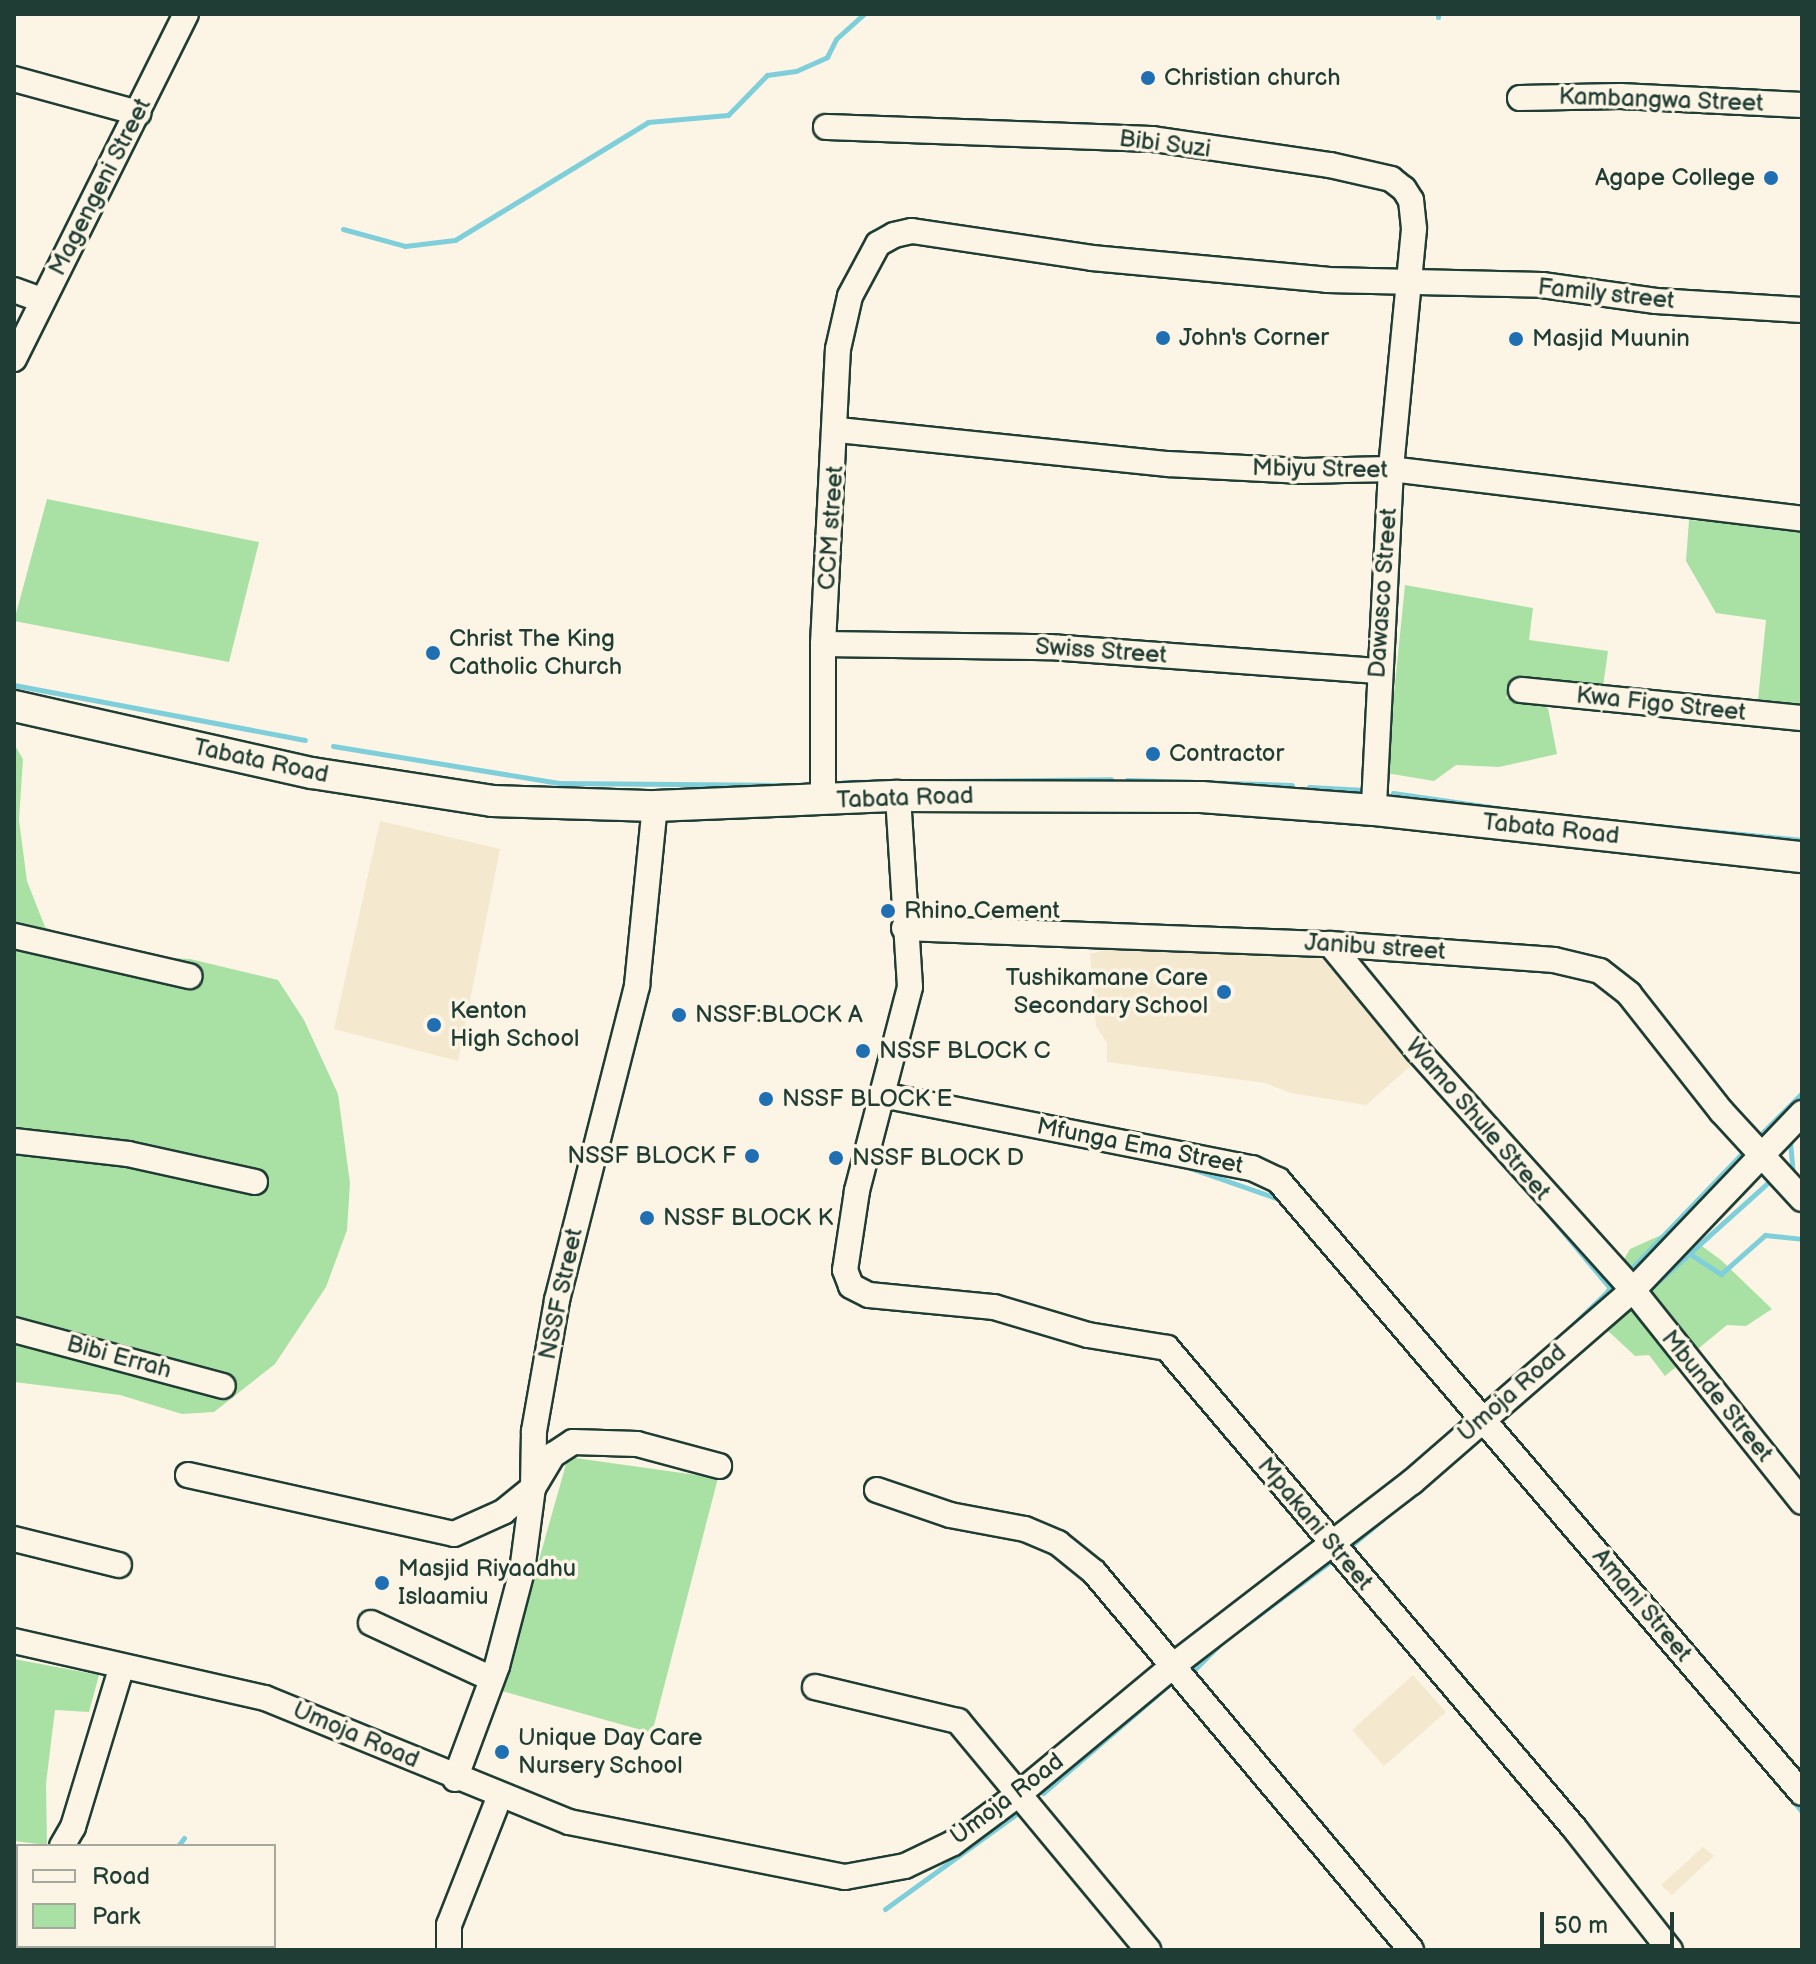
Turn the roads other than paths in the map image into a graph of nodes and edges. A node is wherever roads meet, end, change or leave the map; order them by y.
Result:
1 (186, 14) edge
2 (14, 79) edge
3 (1520, 98) dead end
4 (1802, 105) edge
5 (138, 113) junction
6 (826, 127) dead end
7 (1242, 271) joint
8 (1410, 282) junction
9 (14, 290) edge
10 (42, 300) junction
11 (1802, 310) edge
12 (14, 359) edge
13 (838, 430) junction
14 (1391, 469) junction
15 (1802, 519) edge
16 (823, 644) junction
17 (1377, 671) junction
18 (1521, 690) dead end
19 (14, 706) edge
20 (1802, 718) edge
21 (898, 796) junction
22 (823, 800) junction
23 (655, 806) junction
24 (1374, 810) junction
25 (1802, 857) edge
26 (904, 928) junction
27 (14, 936) edge
28 (1330, 944) junction
29 (189, 976) dead end
30 (882, 1095) junction
31 (1802, 1113) edge
32 (14, 1141) edge
33 (1762, 1153) junction
34 (255, 1182) dead end
35 (1802, 1199) edge
36 (1633, 1290) junction
37 (14, 1330) edge
38 (223, 1386) dead end
39 (1484, 1416) junction
40 (719, 1466) dead end
41 (188, 1475) dead end
42 (533, 1488) junction
43 (877, 1490) dead end
44 (1802, 1502) edge
45 (14, 1539) edge
46 (1332, 1543) junction
47 (119, 1565) dead end
48 (371, 1623) dead end
49 (14, 1641) edge
50 (1174, 1665) junction
51 (121, 1669) junction
52 (492, 1679) junction
53 (815, 1687) dead end
54 (455, 1779) junction
55 (1020, 1793) junction
56 (1802, 1793) edge
57 (499, 1798) junction
58 (63, 1844) edge
59 (449, 1950) edge
60 (1148, 1950) edge
61 (1411, 1950) edge
62 (1670, 1950) edge

1 - 5 street, Magengeni Street
2 - 5 street
3 - 4 street, Kambangwa Street
5 - 10 street, Magengeni Street
6 - 8 street, Bibi Suzi
7 - 8 street, Family street
7 - 13 street, CCM street
8 - 11 street, Family street
8 - 14 street, Dawasco Street
9 - 10 street
10 - 12 street, Magengeni Street
13 - 14 street, Mbiyu Street
13 - 16 street, CCM street
14 - 15 street, Mbiyu Street
14 - 17 street, Dawasco Street
16 - 17 street, Swiss Street
16 - 22 street, CCM street
17 - 24 street, Dawasco Street
18 - 20 street, Kwa Figo Street
19 - 23 main road, Tabata Road
21 - 22 main road, Tabata Road
21 - 24 main road, Tabata Road
21 - 26 street
22 - 23 main road, Tabata Road
23 - 42 street, NSSF Street
24 - 25 main road, Tabata Road
26 - 28 street, Janibu street
26 - 30 street
27 - 29 street
28 - 33 street, Janibu street
28 - 36 street, Wamo Shule Street
30 - 39 street, Mfunga Ema Street
30 - 46 street, Mpakani Street
31 - 33 street, Umoja Road
32 - 34 street
33 - 35 street, Janibu street
33 - 36 street, Umoja Road
36 - 39 street, Umoja Road
36 - 44 street, Mbunde Street
37 - 38 street, Bibi Errah
39 - 46 street, Umoja Road
39 - 56 street, Amani Street
40 - 42 street
41 - 42 street
42 - 52 street, NSSF Street
43 - 50 street
45 - 47 street
46 - 50 street, Umoja Road
46 - 62 street, Mpakani Street
48 - 52 street
49 - 51 street, Umoja Road
50 - 55 street, Umoja Road
50 - 61 street
51 - 54 street, Umoja Road
51 - 58 street
52 - 54 street, NSSF Street
53 - 55 street
54 - 57 street, Umoja Road
55 - 57 street, Umoja Road
55 - 60 street
57 - 59 street

